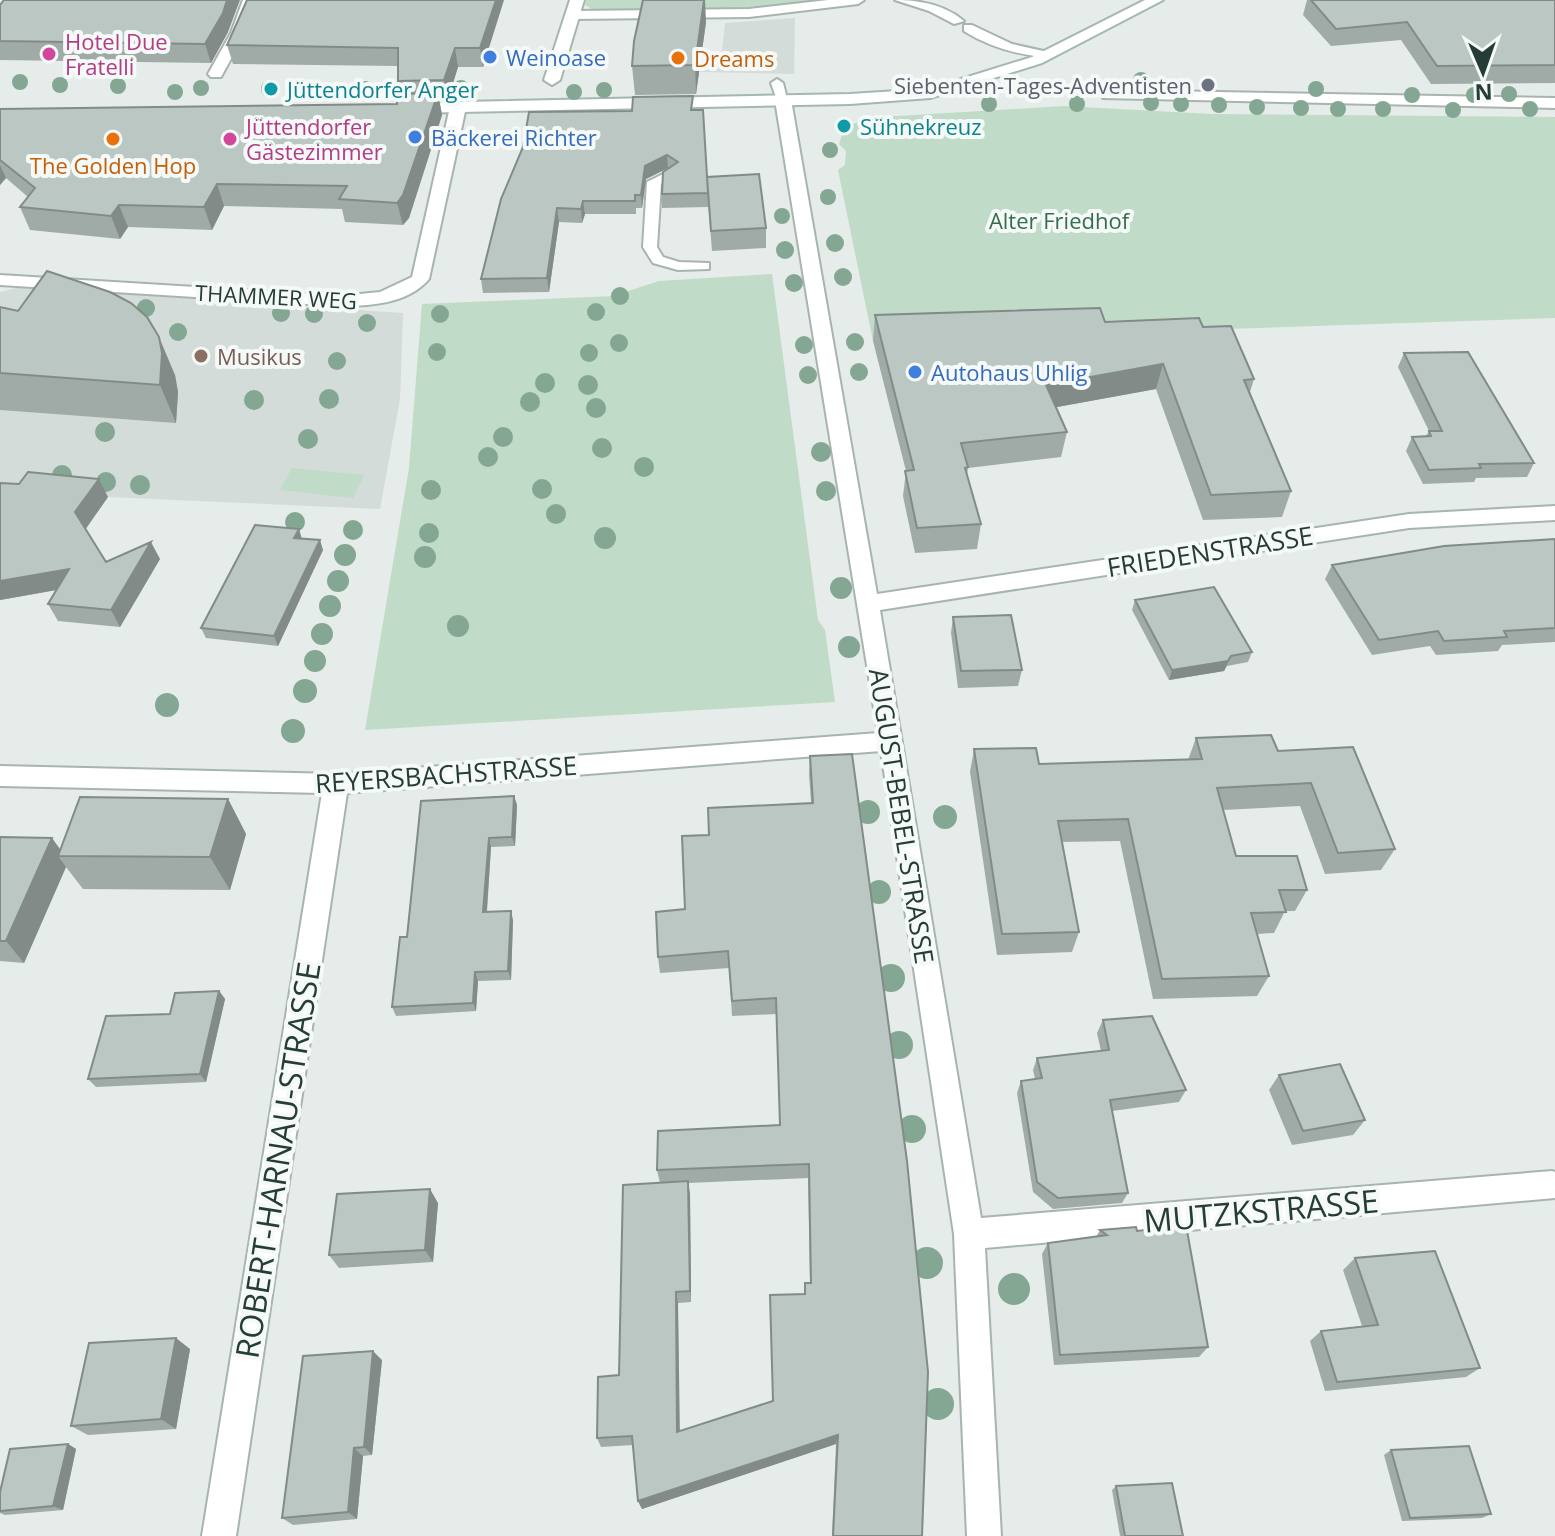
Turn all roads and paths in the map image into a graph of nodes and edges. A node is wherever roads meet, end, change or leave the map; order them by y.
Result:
1 (250, 0) edge
2 (858, 0) edge
3 (901, 0) edge
4 (1156, 0) edge
5 (575, 8) edge
6 (1051, 54) junction
7 (216, 74) dead end
8 (552, 80) dead end
9 (777, 83) dead end
10 (1108, 95) dead end
11 (783, 100) junction
12 (1555, 103) edge
13 (458, 107) junction
14 (395, 108) edge
15 (669, 175) edge
16 (704, 266) dead end
17 (0, 280) edge
18 (1555, 513) edge
19 (866, 603) junction
20 (891, 741) junction
21 (0, 776) edge
22 (336, 784) junction
23 (1552, 1185) dead end
24 (969, 1234) junction
25 (219, 1536) edge
26 (984, 1536) edge

1 - 7 street
2 - 5 lane
3 - 6 lane
4 - 6 street
5 - 8 street
6 - 11 street
9 - 11 lane
10 - 12 street
11 - 13 street
11 - 19 street, AUGUST-BEBEL-STRASSE
13 - 14 street
13 - 17 street, THAMMER WEG
15 - 16 lane
18 - 19 street, FRIEDENSTRASSE
19 - 20 street, AUGUST-BEBEL-STRASSE
20 - 22 street, REYERSBACHSTRASSE
20 - 24 street, AUGUST-BEBEL-STRASSE
21 - 22 street, REYERSBACHSTRASSE
22 - 25 street, ROBERT-HARNAU-STRASSE
23 - 24 street, MUTZKSTRASSE
24 - 26 street, AUGUST-BEBEL-STRASSE

